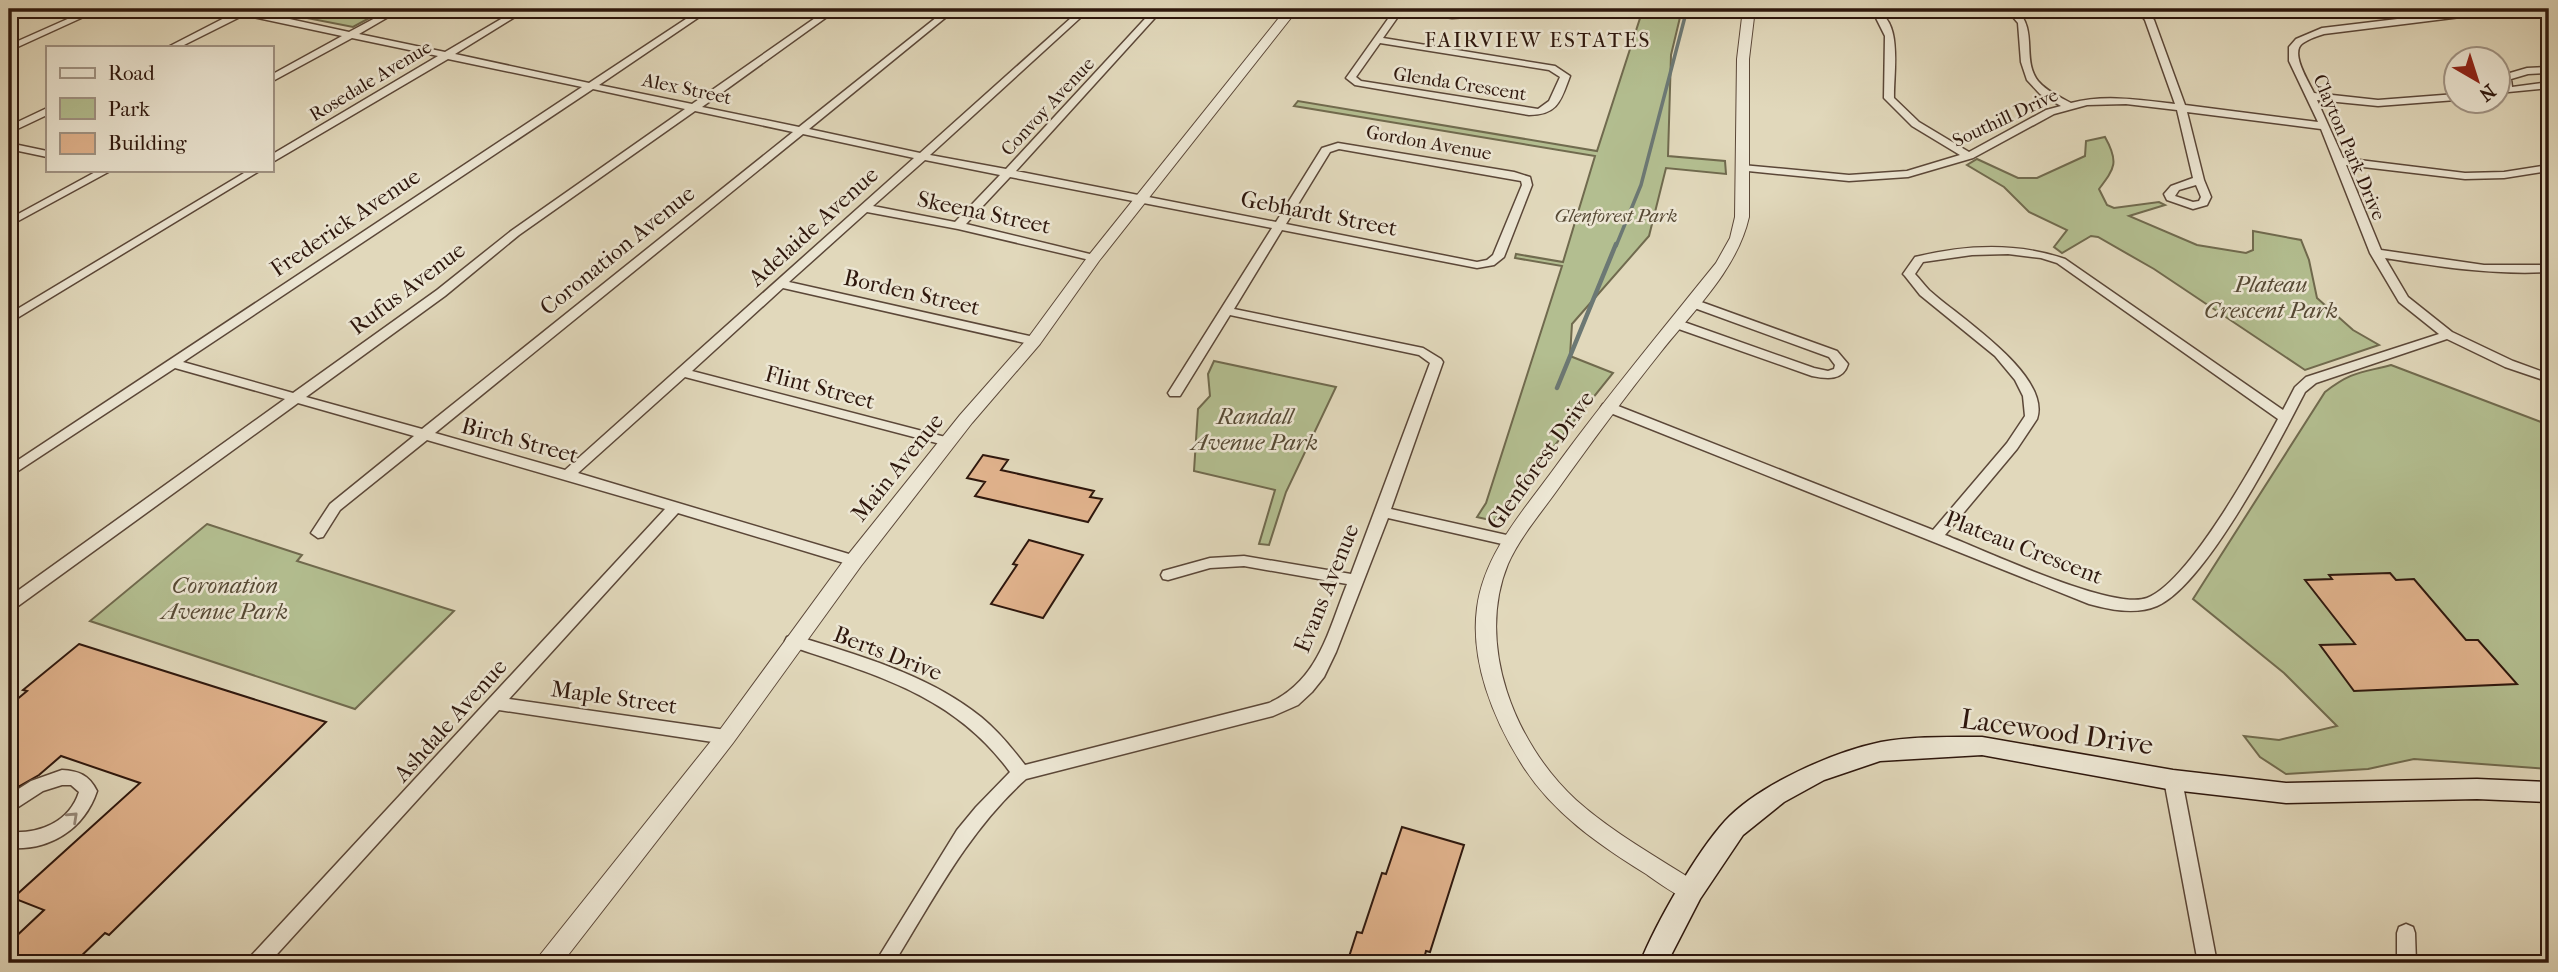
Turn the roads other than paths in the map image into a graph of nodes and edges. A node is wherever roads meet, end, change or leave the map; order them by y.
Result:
1 (97, 9) edge
2 (226, 9) edge
3 (398, 9) edge
4 (524, 9) edge
5 (707, 9) edge
6 (834, 9) edge
7 (952, 9) edge
8 (1086, 9) edge
9 (1159, 9) edge
10 (1292, 9) edge
11 (1399, 9) edge
12 (1405, 9) edge
13 (1541, 9) edge
14 (1749, 9) edge
15 (1869, 9) edge
16 (2010, 9) edge
17 (2141, 9) edge
18 (2426, 9) edge
19 (2501, 9) edge
20 (247, 10) edge
21 (2438, 16) junction
22 (352, 34) junction
23 (1378, 40) junction
24 (175, 46) edge
25 (9, 48) edge
26 (447, 54) junction
27 (2549, 70) edge
28 (2512, 75) edge
29 (273, 78) edge
30 (590, 85) junction
31 (2549, 85) edge
32 (2512, 90) edge
33 (2311, 96) junction
34 (2442, 99) edge
35 (2068, 106) junction
36 (2181, 107) junction
37 (695, 108) junction
38 (46, 112) edge
39 (2325, 126) junction
40 (9, 130) edge
41 (802, 130) junction
42 (9, 146) edge
43 (46, 155) edge
44 (921, 156) junction
45 (1969, 156) junction
46 (273, 159) edge
47 (2339, 161) junction
48 (1742, 168) junction
49 (2549, 168) edge
50 (103, 172) edge
51 (253, 172) edge
52 (1009, 173) junction
53 (2199, 180) dead end
54 (1140, 200) junction
55 (865, 208) junction
56 (9, 223) edge
57 (958, 226) junction
58 (1281, 227) junction
59 (2376, 253) junction
60 (1094, 258) junction
61 (1490, 264) joint
62 (2549, 268) edge
63 (780, 284) junction
64 (1692, 303) junction
65 (1228, 311) junction
66 (9, 319) edge
67 (1677, 324) junction
68 (2448, 335) junction
69 (1034, 341) junction
70 (175, 364) junction
71 (681, 372) junction
72 (2549, 378) edge
73 (1175, 393) dead end
74 (296, 399) junction
75 (1608, 407) junction
76 (2287, 418) junction
77 (423, 435) junction
78 (948, 442) junction
79 (9, 472) edge
80 (568, 475) junction
81 (675, 507) junction
82 (1383, 512) junction
83 (318, 533) dead end
84 (1935, 538) junction
85 (1511, 541) junction
86 (854, 561) junction
87 (1168, 575) dead end
88 (1356, 580) junction
89 (9, 605) edge
90 (793, 642) junction
91 (496, 703) junction
92 (726, 737) junction
93 (1021, 773) junction
94 (2173, 780) junction
95 (2549, 792) edge
96 (9, 806) edge
97 (10, 841) edge
98 (1691, 891) junction
99 (2406, 933) dead end
100 (257, 963) edge
101 (548, 963) edge
102 (884, 963) edge
103 (1653, 963) edge
104 (2208, 963) edge
105 (2407, 963) edge

1 - 25 street
2 - 20 street, Alex Street
3 - 22 street
4 - 26 street, Rosedale Avenue
5 - 30 street, Frederick Avenue
6 - 37 street, Rufus Avenue
7 - 41 street, Coronation Avenue
8 - 44 street, Adelaide Avenue
9 - 52 street, Convoy Avenue
10 - 54 street, Main Avenue
11 - 23 street, Glenda Crescent
12 - 13 street
14 - 48 street, Glenforest Drive
15 - 45 street
16 - 35 street
17 - 36 street
18 - 21 street
19 - 21 street, Clayton Park Drive
20 - 22 street, Alex Street
20 - 24 street
21 - 33 street, Clayton Park Drive
22 - 26 street, Alex Street
22 - 29 street
23 - 23 street, Glenda Crescent
26 - 30 street, Alex Street
26 - 46 street, Rosedale Avenue
27 - 28 street
30 - 37 street, Alex Street
30 - 70 street, Frederick Avenue
31 - 32 street
33 - 34 street
33 - 39 street, Clayton Park Drive
35 - 36 street, Southill Drive
35 - 45 street, Southill Drive
36 - 39 street, Southill Drive
36 - 53 street
37 - 41 street, Alex Street
37 - 74 street, Rufus Avenue
38 - 40 street
39 - 47 street, Clayton Park Drive
41 - 44 street, Alex Street
41 - 77 street, Coronation Avenue
42 - 43 street
44 - 52 street, Alex Street
44 - 55 street, Adelaide Avenue
45 - 48 street, Southill Drive
47 - 49 street
47 - 59 street, Clayton Park Drive
48 - 64 street, Glenforest Drive
50 - 56 street
51 - 66 street
52 - 54 street, Alex Street
52 - 57 street, Convoy Avenue
54 - 58 street, Gebhardt Street
54 - 60 street, Main Avenue
55 - 57 street, Skeena Street
55 - 63 street, Adelaide Avenue
57 - 60 street, Skeena Street
58 - 61 street, Gebhardt Street
58 - 61 street, Gordon Avenue
58 - 65 street
59 - 62 street
59 - 68 street, Clayton Park Drive
60 - 69 street, Main Avenue
63 - 69 street, Borden Street
63 - 71 street, Adelaide Avenue
64 - 67 street, Glenforest Drive
64 - 67 street
65 - 73 street
65 - 82 street, Evans Avenue
67 - 75 street, Glenforest Drive
68 - 72 street, Clayton Park Drive
68 - 76 street, Plateau Crescent
69 - 78 street, Main Avenue
70 - 74 street, Birch Street
70 - 79 street, Frederick Avenue
71 - 78 street, Flint Street
71 - 80 street, Adelaide Avenue
74 - 77 street, Birch Street
74 - 89 street, Rufus Avenue
75 - 84 street, Plateau Crescent
75 - 85 street, Glenforest Drive
76 - 84 street, Plateau Crescent
76 - 84 street
77 - 80 street, Birch Street
77 - 83 street, Coronation Avenue
78 - 86 street, Main Avenue
80 - 81 street, Birch Street
81 - 86 street, Birch Street
81 - 91 street, Ashdale Avenue
82 - 85 street
82 - 88 street, Evans Avenue
85 - 98 street, Glenforest Drive
86 - 90 street, Main Avenue
87 - 88 street
88 - 93 street, Evans Avenue
90 - 92 street, Main Avenue
90 - 93 street, Berts Drive
91 - 92 street, Maple Street
91 - 100 street, Ashdale Avenue
92 - 101 street, Main Avenue
93 - 102 street, Evans Avenue
94 - 95 main road, Lacewood Drive
94 - 98 main road, Lacewood Drive
94 - 104 street
97 -> 96 street
98 - 103 main road, Lacewood Drive
99 - 105 street

